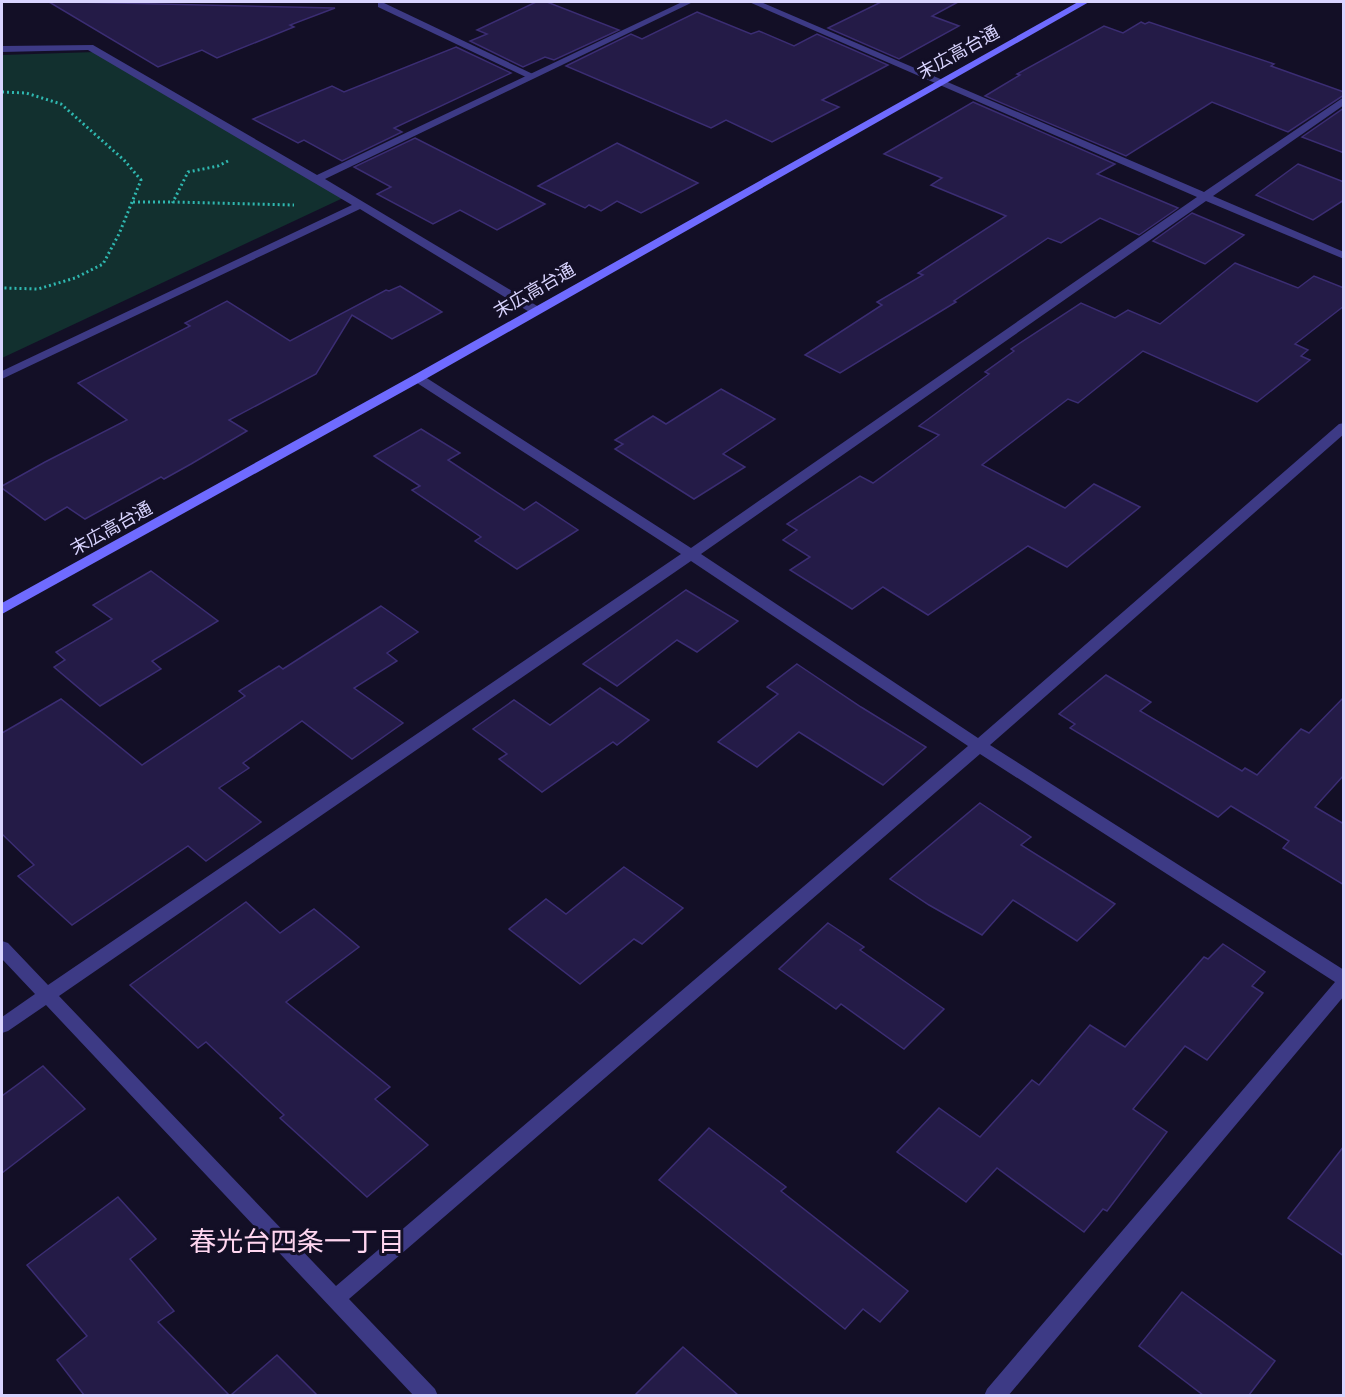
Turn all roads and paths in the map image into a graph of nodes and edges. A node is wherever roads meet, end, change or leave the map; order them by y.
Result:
1 (688, 2) edge
2 (754, 2) edge
3 (1084, 2) edge
4 (381, 5) dead end
5 (2, 50) edge
6 (532, 76) junction
7 (940, 82) junction
8 (2, 92) edge
9 (1344, 100) edge
10 (259, 147) junction
11 (317, 179) junction
12 (1205, 197) junction
13 (133, 202) junction
14 (173, 202) junction
15 (360, 205) junction
16 (333, 219) junction
17 (1344, 255) edge
18 (2, 288) edge
19 (535, 310) junction
20 (2, 375) edge
21 (418, 378) junction
22 (1344, 427) edge
23 (691, 554) junction
24 (2, 609) edge
25 (979, 746) junction
26 (2, 948) edge
27 (1344, 981) edge
28 (45, 995) junction
29 (2, 1026) edge
30 (335, 1299) junction
31 (428, 1395) edge
32 (994, 1395) edge

1 - 6 street
2 - 7 street
3 - 7 street, 末広高台通
4 - 6 street
5 - 10 street
6 - 11 street
7 - 12 street
7 - 19 street, 末広高台通
8 - 13 path
9 - 12 street
10 - 11 street
10 - 14 path
11 - 15 street
12 - 17 street
12 - 23 street
13 - 14 path
13 - 18 path
14 - 16 path
15 - 16 street
15 - 19 street
16 - 20 street
19 - 21 street, 末広高台通
21 - 23 street
21 - 24 street, 末広高台通
22 - 25 street
23 - 25 street
23 - 28 street
25 - 27 street
25 - 30 street
26 - 28 street
27 - 32 street
28 - 29 street
28 - 30 street
30 - 31 street

